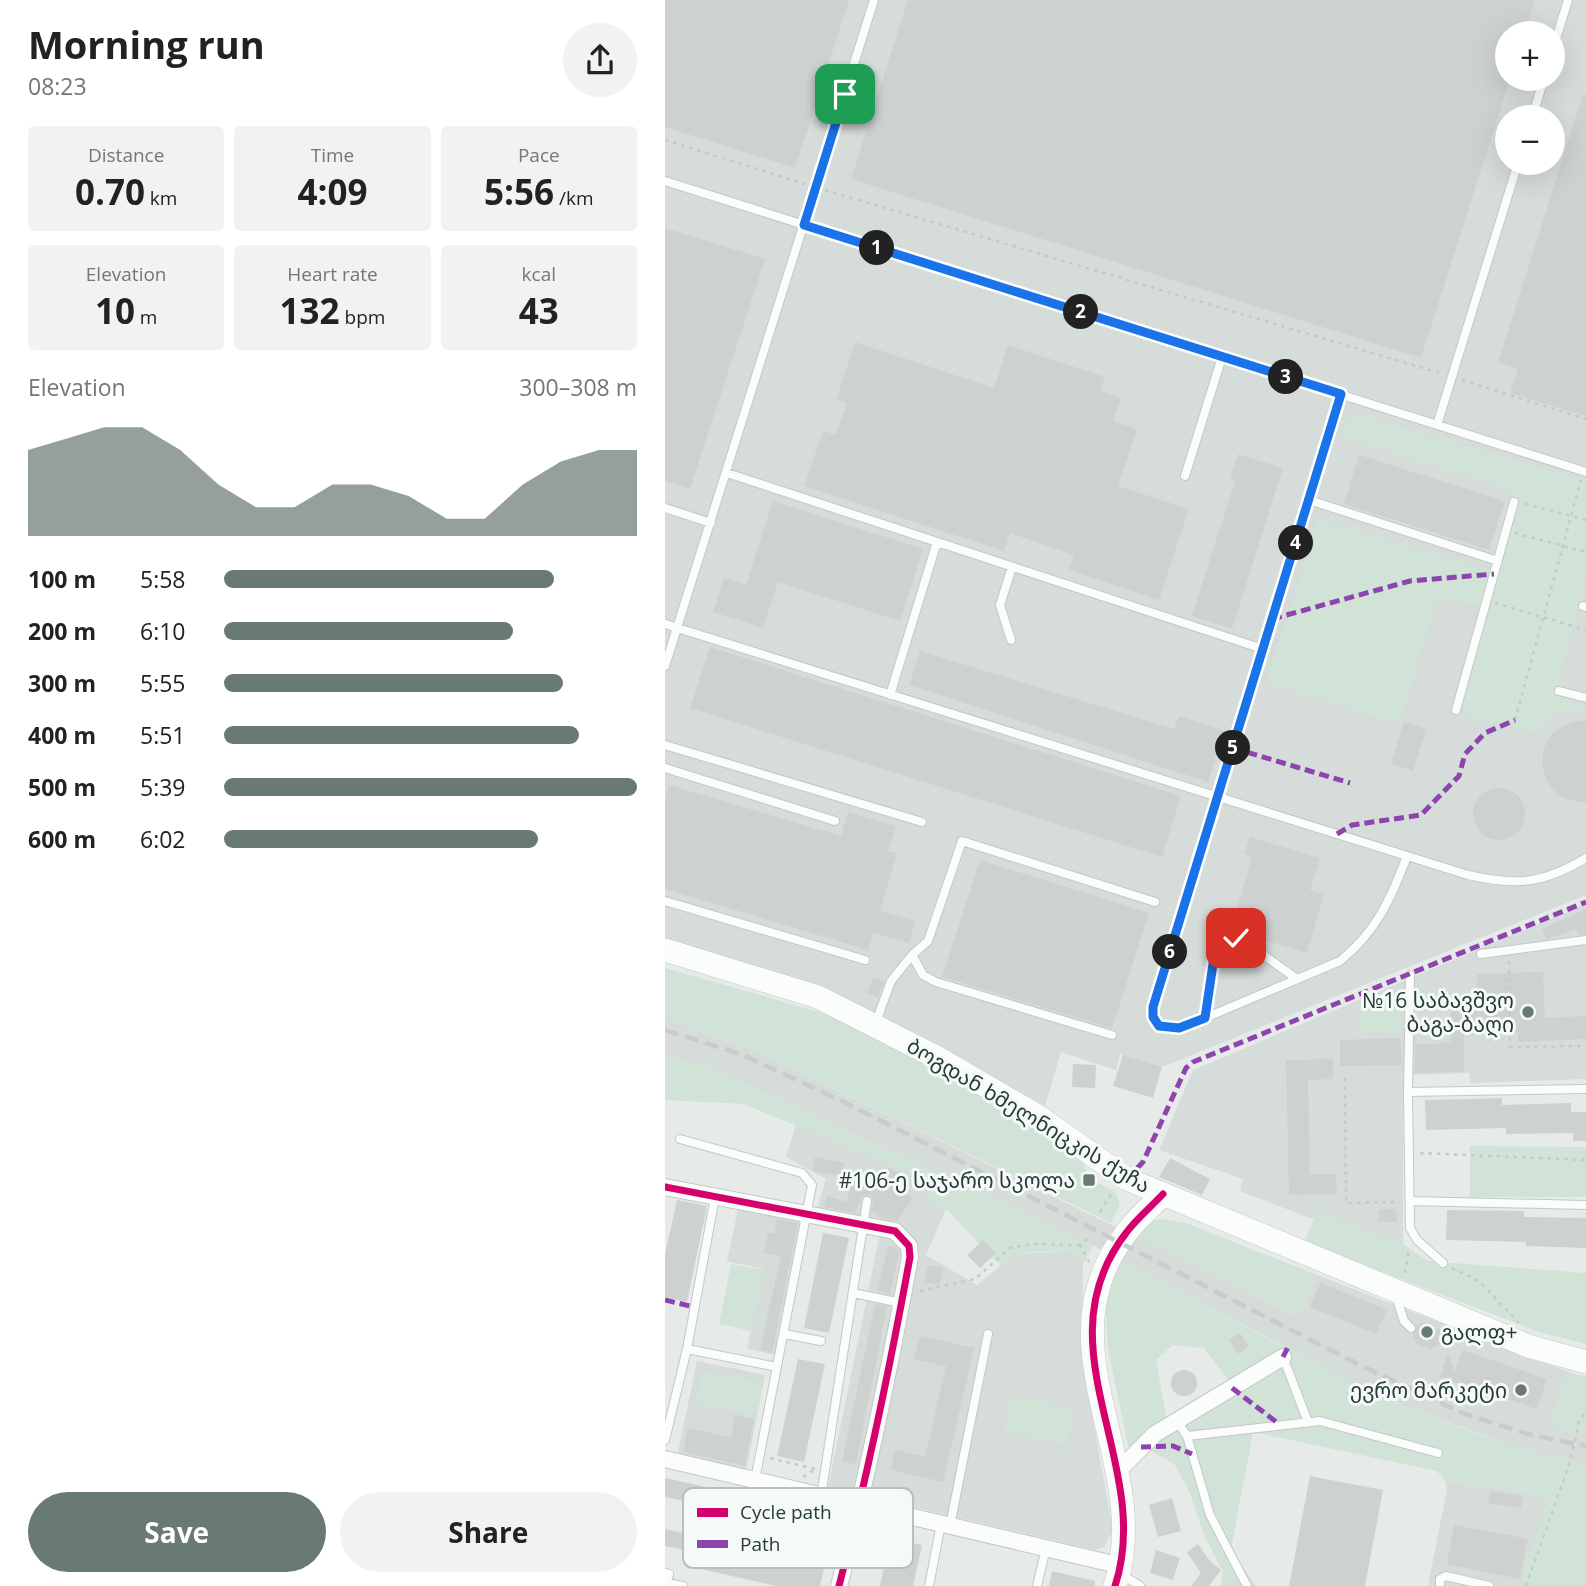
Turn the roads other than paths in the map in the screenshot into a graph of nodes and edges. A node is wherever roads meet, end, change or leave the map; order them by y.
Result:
1 (874, 0) edge
2 (1568, 0) edge
3 (1562, 21) edge
4 (1514, 175) edge
5 (665, 181) edge
6 (804, 225) junction
7 (1222, 357) junction
8 (1341, 394) junction
9 (1437, 425) junction
10 (1585, 471) edge
11 (727, 472) junction
12 (1185, 476) dead end
13 (1309, 500) junction
14 (1514, 502) road end
15 (665, 508) edge
16 (711, 523) junction
17 (937, 542) junction
18 (1498, 561) junction
19 (1012, 567) junction
20 (665, 625) edge
21 (678, 628) junction
22 (1011, 640) dead end
23 (1263, 649) junction
24 (665, 666) edge
25 (1559, 691) dead end
26 (890, 695) junction
27 (1586, 698) edge
28 (1457, 710) dead end
29 (665, 745) edge
30 (665, 768) edge
31 (1217, 797) junction
32 (835, 821) dead end
33 (922, 822) dead end
34 (1407, 856) junction
35 (1586, 858) edge
36 (665, 901) edge
37 (1155, 902) dead end
38 (1586, 940) edge
39 (665, 950) edge
40 (1481, 954) dead end
41 (912, 955) junction
42 (865, 960) dead end
43 (1410, 975) dead end
44 (1297, 979) junction
45 (1205, 1018) junction
46 (875, 1025) junction
47 (1112, 1035) dead end
48 (1586, 1089) edge
49 (1408, 1092) junction
50 (680, 1139) dead end
51 (665, 1187) edge
52 (1163, 1194) junction
53 (715, 1197) junction
54 (867, 1201) dead end
55 (1410, 1201) junction
56 (1586, 1205) edge
57 (807, 1216) junction
58 (863, 1227) junction
59 (1443, 1263) road end
60 (1396, 1291) junction
61 (853, 1293) junction
62 (902, 1298) junction
63 (1481, 1326) junction
64 (1411, 1328) dead end
65 (784, 1334) junction
66 (988, 1334) dead end
67 (821, 1342) dead end
68 (1444, 1342) dead end
69 (687, 1349) junction
70 (1283, 1357) joint
71 (1586, 1362) edge
72 (777, 1367) junction
73 (1177, 1421) junction
74 (1308, 1422) junction
75 (1187, 1436) junction
76 (665, 1440) edge
77 (1438, 1453) dead end
78 (665, 1459) edge
79 (1117, 1472) junction
80 (755, 1480) junction
81 (788, 1488) edge
82 (822, 1488) edge
83 (863, 1488) edge
84 (913, 1517) edge
85 (946, 1525) junction
86 (1046, 1548) junction
87 (844, 1568) edge
88 (665, 1573) edge
89 (1119, 1575) edge
90 (666, 1584) edge
91 (683, 1586) edge
92 (839, 1586) edge
93 (929, 1586) edge
94 (1037, 1586) edge
95 (1140, 1586) edge
96 (1247, 1586) edge
97 (1440, 1586) edge
98 (1489, 1586) edge

1 - 6 lane
2 - 3 lane
4 - 9 lane
5 - 6 lane
6 - 7 lane
6 - 11 lane
7 - 8 lane
7 - 12 lane
8 - 9 lane
8 - 13 lane
9 - 10 lane
11 - 16 lane
11 - 17 lane
13 - 18 lane
13 - 23 lane
14 - 18 lane
15 - 16 lane
16 - 21 lane
17 - 19 lane
17 - 26 lane
18 - 28 lane
19 - 22 lane
19 - 23 lane
20 - 21 lane
21 - 24 lane
21 - 26 lane
23 - 31 lane
25 - 27 lane
26 - 31 lane
29 - 33 lane
30 - 32 lane
31 - 34 lane
31 - 45 lane
34 - 35 lane
34 - 44 lane
36 - 42 lane
37 - 41 lane
38 - 40 lane
39 - 46 main road, ბოგდან ხმელნიცკის ქუჩა
41 - 46 lane
41 - 47 lane
43 - 49 lane
44 - 45 lane
44 - 45 lane
46 - 52 main road, ბოგდან ხმელნიცკის ქუჩა
48 - 49 lane
49 - 55 lane
50 - 57 lane
51 - 53 street
52 - 60 main road, ბოგდან ხმელნიცკის ქუჩა
52 - 79 main road
53 - 57 street
53 - 69 lane
54 - 58 lane
55 - 56 lane
55 - 59 lane
57 - 58 street
57 - 65 lane
58 - 61 lane
58 - 62 street
60 - 63 main road, ბოგდან ხმელნიცკის ქუჩა
60 - 64 lane
61 - 62 lane
61 - 82 lane
62 - 83 street
63 - 68 lane
63 - 71 main road, ბოგდან ხმელნიცკის ქუჩა
65 - 67 lane
65 - 72 lane
66 - 85 lane
69 - 72 lane
69 - 76 lane
70 - 73 street
70 - 74 lane
72 - 80 lane
73 - 75 lane
73 - 79 street
74 - 75 lane
74 - 77 lane
75 - 96 lane
78 - 80 street
79 - 89 main road
80 - 81 street
84 - 85 street
85 - 86 street
85 - 93 lane
86 - 89 street
86 - 94 lane
87 - 92 street
88 - 90 lane
89 - 95 lane
90 - 91 lane
97 - 98 lane

